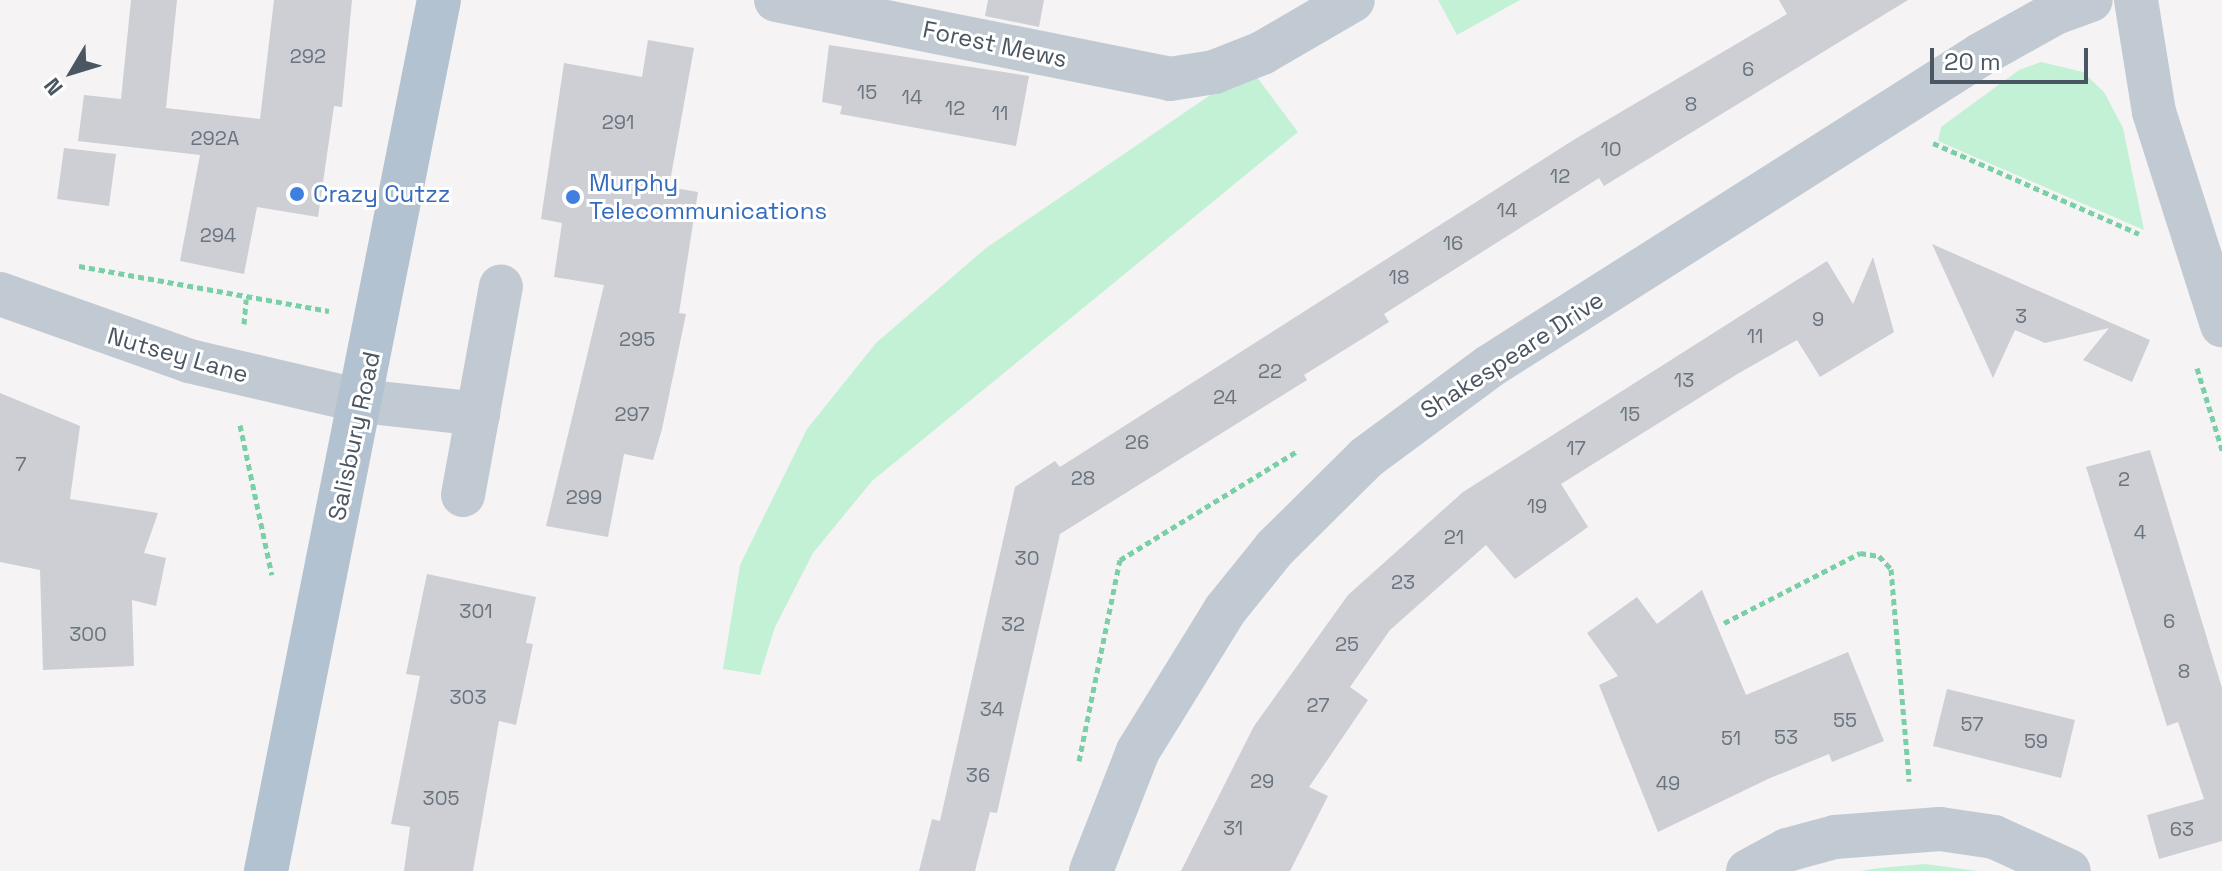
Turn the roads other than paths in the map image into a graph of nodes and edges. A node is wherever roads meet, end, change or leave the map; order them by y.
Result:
1 (439, 0) edge
2 (776, 0) edge
3 (1353, 0) edge
4 (2091, 0) edge
5 (2136, 0) edge
6 (501, 286) dead end
7 (0, 294) edge
8 (2207, 338) edge
9 (361, 401) junction
10 (478, 414) junction
11 (463, 495) dead end
12 (266, 871) edge
13 (1091, 871) edge
14 (1748, 871) edge
15 (2069, 871) edge

1 - 9 main road, Salisbury Road
2 - 3 street, Forest Mews
4 - 13 street, Shakespeare Drive
5 - 8 street
6 - 10 street
7 - 9 street, Nutsey Lane
9 - 10 street, Nutsey Lane
9 - 12 main road, Salisbury Road
10 - 11 street
14 - 15 street

